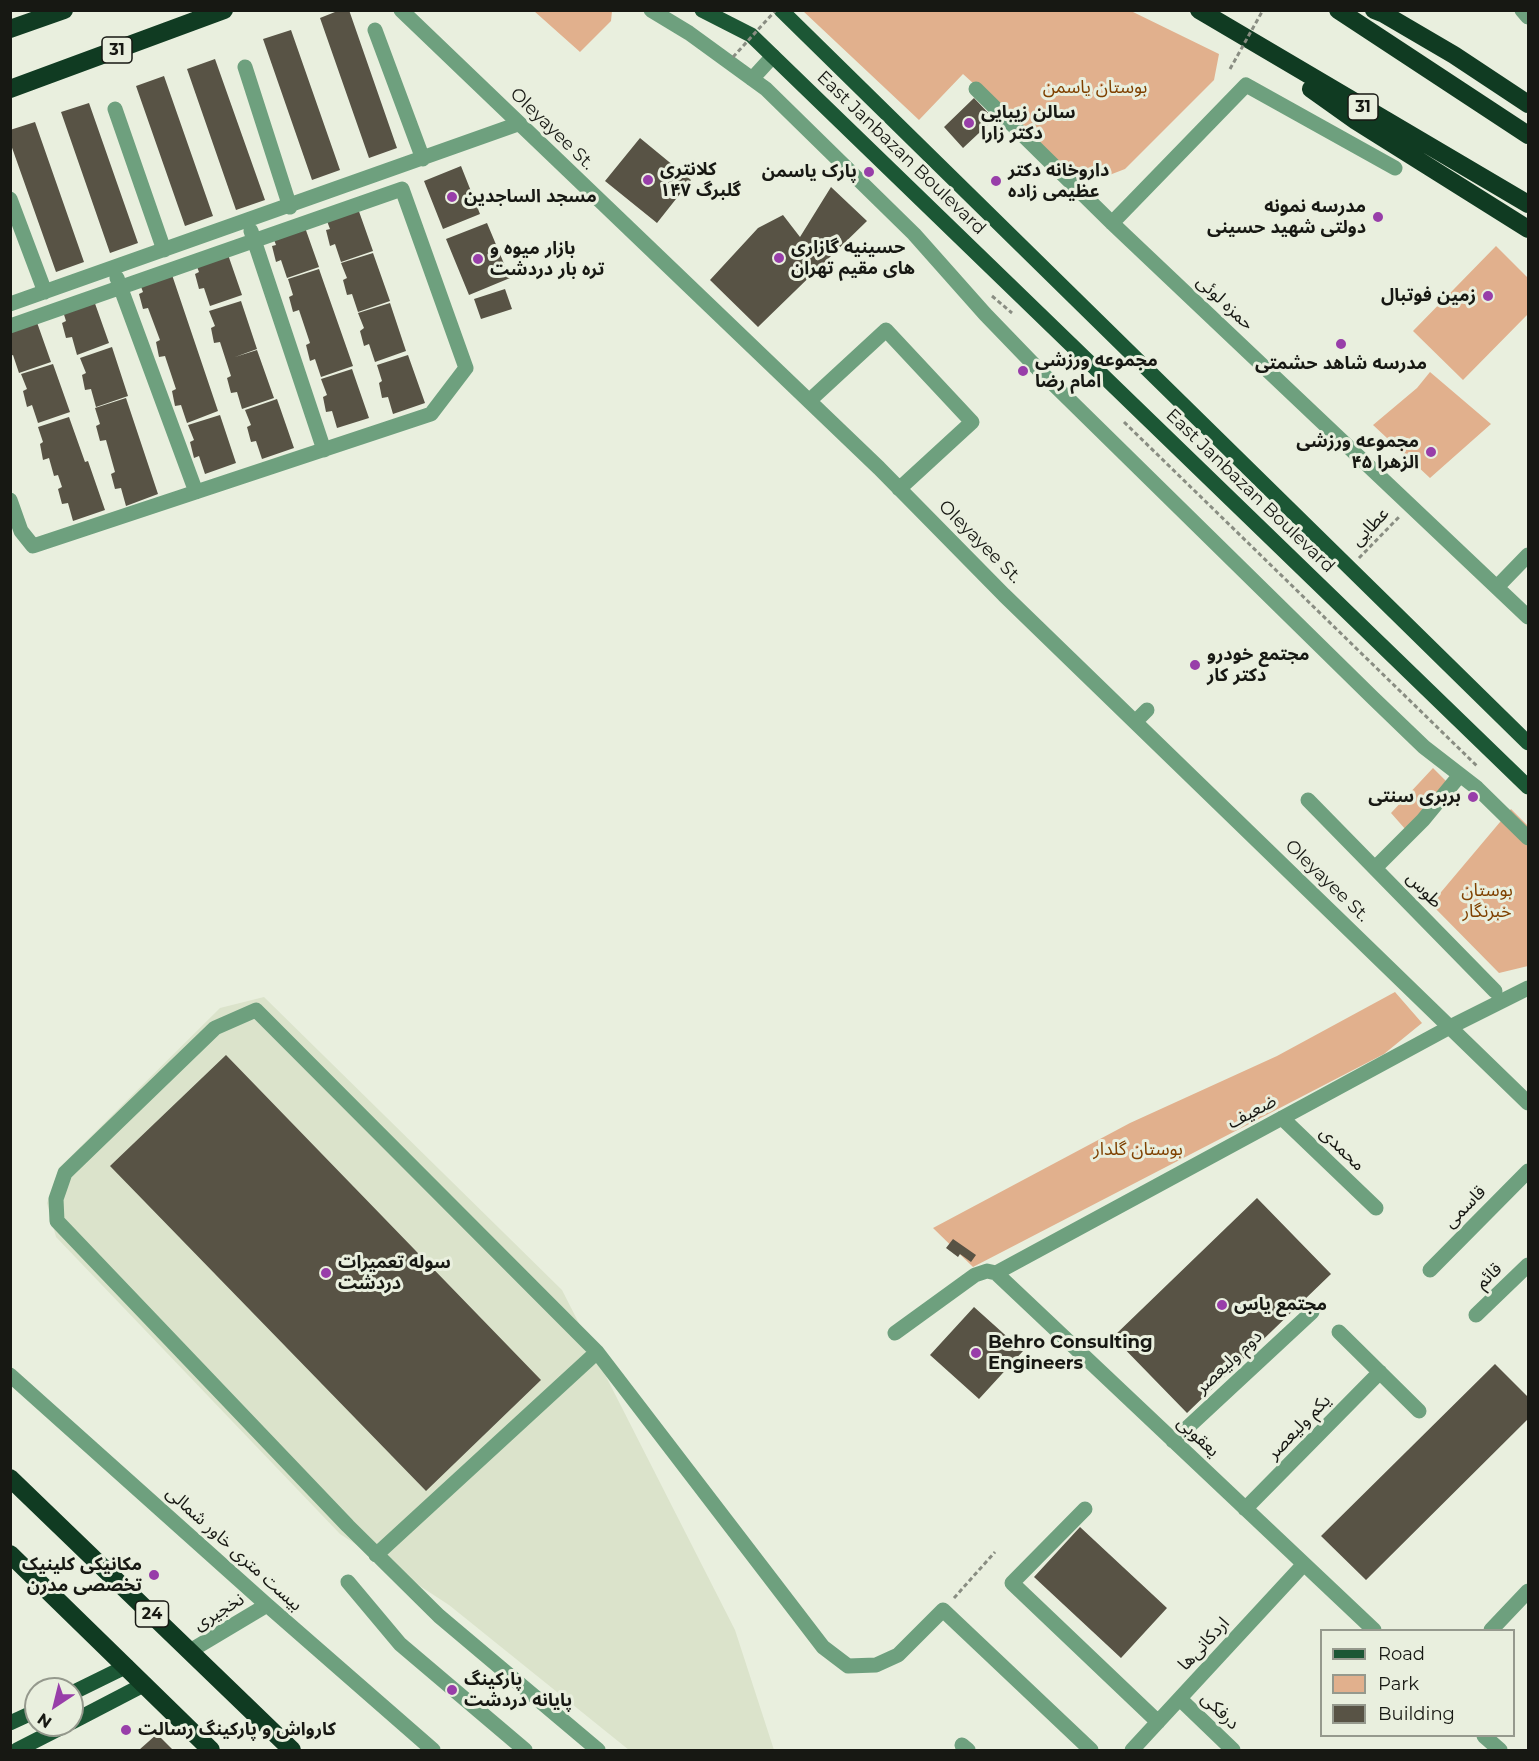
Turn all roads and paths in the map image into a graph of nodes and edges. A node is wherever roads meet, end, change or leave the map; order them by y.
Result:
1 (64, 10) edge
2 (224, 10) edge
3 (401, 10) edge
4 (651, 10) edge
5 (702, 10) edge
6 (715, 10) edge
7 (779, 10) edge
8 (1199, 10) edge
9 (1263, 10) edge
10 (1338, 10) edge
11 (1374, 10) edge
12 (1522, 10) edge
13 (1528, 17) edge
14 (730, 24) junction
15 (10, 29) edge
16 (375, 30) dead end
17 (1272, 53) junction
18 (773, 56) junction
19 (733, 57) dead end
20 (245, 67) dead end
21 (1230, 69) dead end
22 (753, 80) junction
23 (10, 89) edge
24 (976, 89) dead end
25 (1528, 104) edge
26 (115, 109) dead end
27 (518, 124) junction
28 (1528, 135) edge
29 (423, 159) junction
30 (1395, 168) dead end
31 (10, 199) edge
32 (1528, 204) edge
33 (290, 207) junction
34 (247, 220) junction
35 (1112, 223) junction
36 (1528, 229) edge
37 (254, 239) junction
38 (164, 250) junction
39 (113, 267) junction
40 (121, 288) junction
41 (45, 292) junction
42 (985, 294) dead end
43 (10, 304) edge
44 (1015, 315) dead end
45 (10, 326) edge
46 (809, 401) junction
47 (1122, 420) dead end
48 (324, 450) junction
49 (899, 489) junction
50 (196, 492) junction
51 (10, 500) edge
52 (1410, 505) junction
53 (1528, 555) edge
54 (1350, 568) junction
55 (1497, 587) junction
56 (1528, 617) edge
57 (1148, 710) dead end
58 (1135, 722) junction
59 (1528, 743) edge
60 (1486, 774) dead end
61 (1460, 775) junction
62 (1528, 787) edge
63 (1308, 800) dead end
64 (1528, 838) edge
65 (1375, 868) junction
66 (1528, 988) edge
67 (1495, 991) dead end
68 (1450, 1027) junction
69 (1528, 1103) edge
70 (1282, 1118) junction
71 (1528, 1170) edge
72 (1376, 1209) dead end
73 (1528, 1265) edge
74 (1430, 1270) dead end
75 (996, 1273) junction
76 (1312, 1312) dead end
77 (1476, 1315) dead end
78 (1339, 1332) dead end
79 (896, 1333) dead end
80 (597, 1352) junction
81 (1380, 1371) junction
82 (10, 1375) edge
83 (1419, 1411) dead end
84 (1173, 1440) junction
85 (10, 1478) edge
86 (1085, 1509) dead end
87 (1245, 1509) junction
88 (995, 1552) dead end
89 (10, 1554) edge
90 (376, 1555) junction
91 (1304, 1564) junction
92 (348, 1582) dead end
93 (1528, 1591) edge
94 (267, 1605) junction
95 (943, 1610) junction
96 (1373, 1629) edge
97 (1492, 1629) edge
98 (190, 1651) junction
99 (127, 1666) junction
100 (145, 1684) junction
101 (84, 1687) edge
102 (1180, 1699) junction
103 (84, 1716) edge
104 (24, 1717) edge
105 (1158, 1722) junction
106 (10, 1723) edge
107 (42, 1737) edge
108 (1485, 1737) edge
109 (17, 1750) edge
110 (211, 1750) edge
111 (292, 1750) edge
112 (433, 1750) edge
113 (525, 1750) edge
114 (598, 1750) edge
115 (1091, 1750) edge
116 (1132, 1750) edge
117 (1233, 1750) edge
118 (1500, 1750) edge

1 - 15 highway
2 - 23 highway, 31
3 - 27 street, Oleyayee St.
4 - 22 street
5 - 14 main road, East Janbazan Boulevard
6 - 14 main road
7 - 19 path, bridge
7 - 54 main road, East Janbazan Boulevard
8 - 17 highway, 31
9 - 21 path, bridge
10 - 28 highway
11 - 25 highway
12 - 13 street
14 - 18 main road, East Janbazan Boulevard
16 - 29 street
17 - 32 highway, 31
17 - 36 highway
18 - 22 street
18 - 62 main road, East Janbazan Boulevard
20 - 33 street
22 - 61 street
24 - 35 street, حمزه لوئی
26 - 38 street
27 - 29 street
27 - 46 street, Oleyayee St.
29 - 33 street
30 - 35 street
31 - 41 street
33 - 34 street
34 - 37 street
34 - 38 street
35 - 52 street, حمزه لوئی
37 - 40 street
37 - 48 street
37 - 48 street
38 - 39 street
39 - 40 street
39 - 41 street
40 - 45 street
40 - 50 street
41 - 43 street
42 - 44 path
46 - 49 street, Oleyayee St.
46 - 49 street
47 - 60 path
48 - 50 street
49 - 58 street, Oleyayee St.
50 - 51 street
52 - 54 path, عطایی
52 - 55 street, حمزه لوئی
53 - 55 street
54 - 59 main road, East Janbazan Boulevard
55 - 56 street, حمزه لوئی
57 - 58 street
58 - 68 street, Oleyayee St.
61 - 64 street
61 - 65 street
63 - 65 street, طوس
65 - 67 street, طوس
66 - 68 street, ضعیف
68 - 69 street, Oleyayee St.
68 - 70 street, ضعیف
70 - 72 street, محمدی
70 - 75 street, ضعیف
71 - 74 street, قاسمی
73 - 77 street, قائم
75 - 79 street, ضعیف
75 - 84 street, یعقوبی
76 - 84 street, دوم ولیعصر
78 - 81 street
80 - 90 street
80 - 90 street
80 - 95 street
81 - 83 street
81 - 87 street, یکم ولیعصر
82 - 94 street, بیست متری خاور شمالی
84 - 87 street, یعقوبی
85 - 98 highway, 24
86 - 105 street
87 - 91 street, یعقوبی
88 - 95 path
89 - 99 highway
90 - 114 street
91 - 96 street, یعقوبی
91 - 102 street, اردکانی‌ها
92 - 113 street
93 - 97 street
94 - 98 street, نخجیری
94 - 112 street, بیست متری خاور شمالی
95 - 115 street
98 - 111 highway, 24
99 - 100 highway
99 - 101 main road
100 - 103 main road
100 - 110 highway
102 - 105 street, اردکانی‌ها
102 - 117 street, درفکی
104 - 106 main road
105 - 116 street, اردکانی‌ها
107 - 109 main road
108 - 118 street

